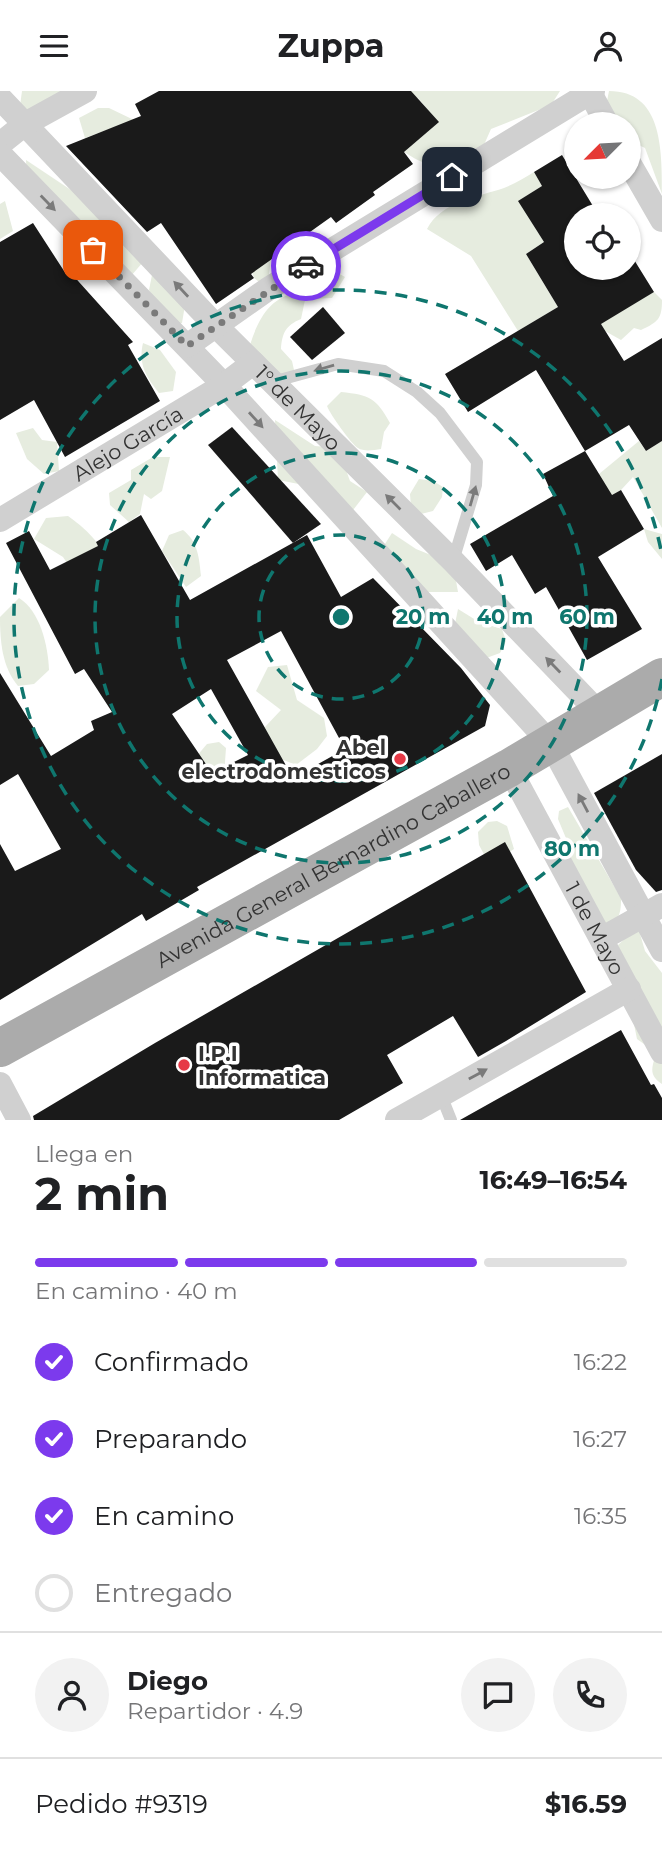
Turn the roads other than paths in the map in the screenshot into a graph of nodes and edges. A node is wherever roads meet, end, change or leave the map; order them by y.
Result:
1 (85, 91) edge
2 (590, 92) edge
3 (0, 98) edge
4 (601, 112) edge
5 (25, 124) junction
6 (0, 143) edge
7 (0, 154) edge
8 (641, 184) edge
9 (662, 220) edge
10 (215, 325) junction
11 (187, 346) junction
12 (253, 363) junction
13 (272, 382) junction
14 (224, 385) junction
15 (0, 520) edge
16 (453, 561) junction
17 (662, 677) edge
18 (600, 714) junction
19 (551, 744) junction
20 (509, 768) junction
21 (653, 910) edge
22 (603, 938) junction
23 (662, 950) edge
24 (629, 989) junction
25 (0, 1048) edge
26 (662, 1052) edge
27 (0, 1084) edge
28 (441, 1095) junction
29 (19, 1120) edge
30 (397, 1120) edge
31 (451, 1120) edge

1 - 5 street
2 - 4 street
2 - 10 street
3 - 5 street, 1° de Mayo
5 - 6 street
10 -> 5 street, 1° de Mayo
7 -> 11 street, 1° de Mayo
8 - 9 street
10 - 11 street
10 - 12 street, 1° de Mayo
11 - 14 street, 1° de Mayo
12 - 13 street, 1° de Mayo
12 - 14 street, Alejo García
16 -> 13 street, 1° de Mayo
16 -> 13 lane
14 - 15 street, Alejo García
14 -> 19 street, 1° de Mayo
18 -> 16 street, 1° de Mayo
17 - 18 main road, Avenida General Bernardino Caballero
18 - 19 main road, Avenida General Bernardino Caballero
19 - 20 main road, Avenida General Bernardino Caballero
21 -> 19 street, 1° de Mayo
20 - 22 street, 1 de Mayo
20 - 25 main road, Avenida General Bernardino Caballero
21 - 22 street
21 - 23 street, 1° de Mayo
22 - 24 street, 1 de Mayo
24 - 26 street, 1 de Mayo
28 -> 24 street
27 - 29 street
28 - 30 street
28 - 31 lane

